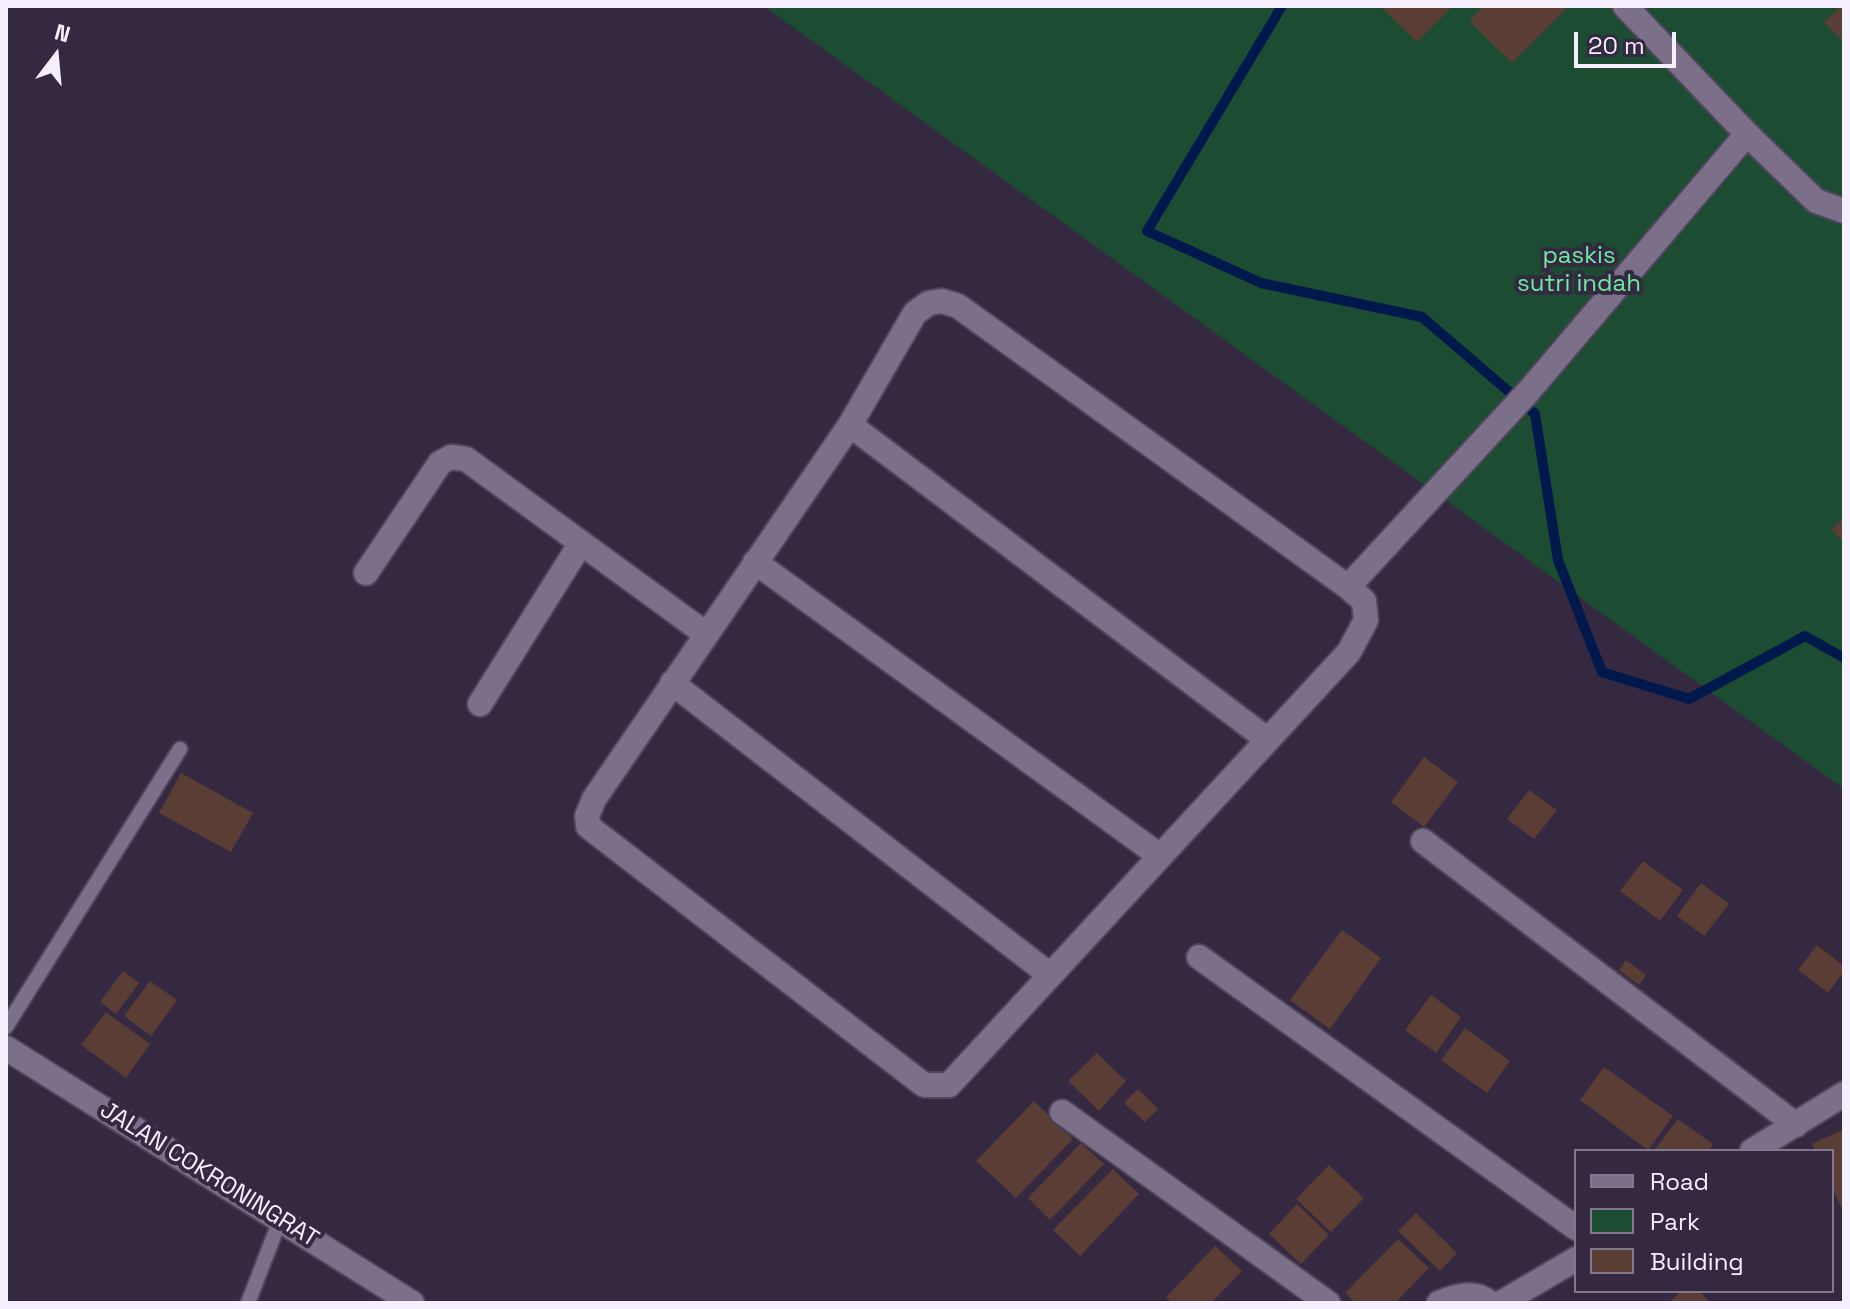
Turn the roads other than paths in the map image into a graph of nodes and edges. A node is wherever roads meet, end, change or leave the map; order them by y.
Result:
1 (1625, 6) edge
2 (1747, 134) junction
3 (1844, 211) edge
4 (850, 425) junction
5 (581, 543) junction
6 (755, 562) junction
7 (366, 573) dead end
8 (1348, 587) junction
9 (706, 634) junction
10 (672, 683) junction
11 (480, 704) dead end
12 (1268, 740) junction
13 (180, 749) dead end
14 (1423, 841) dead end
15 (1160, 856) junction
16 (1199, 957) dead end
17 (1050, 975) junction
18 (6, 1027) edge
19 (6, 1048) edge
20 (1844, 1094) edge
21 (1062, 1112) dead end
22 (1796, 1125) junction
23 (1755, 1149) edge
24 (280, 1220) junction
25 (1574, 1227) edge
26 (1574, 1260) edge
27 (248, 1303) edge
28 (412, 1303) edge
29 (1328, 1303) edge
30 (1439, 1303) edge
31 (1490, 1303) edge
32 (1501, 1303) edge

1 - 2 street
2 - 3 street
2 - 8 street
4 - 6 street
4 - 8 street
4 - 12 street
5 - 7 street
5 - 9 street
5 - 11 street
6 - 9 street
6 - 15 street
8 - 12 street
9 - 10 street
10 - 17 street
10 - 17 street
12 - 15 street
13 - 18 lane
14 - 22 street
15 - 17 street
16 - 25 street
19 - 24 street, JALAN COKRONINGRAT
20 - 22 street
21 - 29 street
22 - 23 street
24 - 27 lane
24 - 28 street, JALAN COKRONINGRAT
26 - 32 street
30 - 31 street

